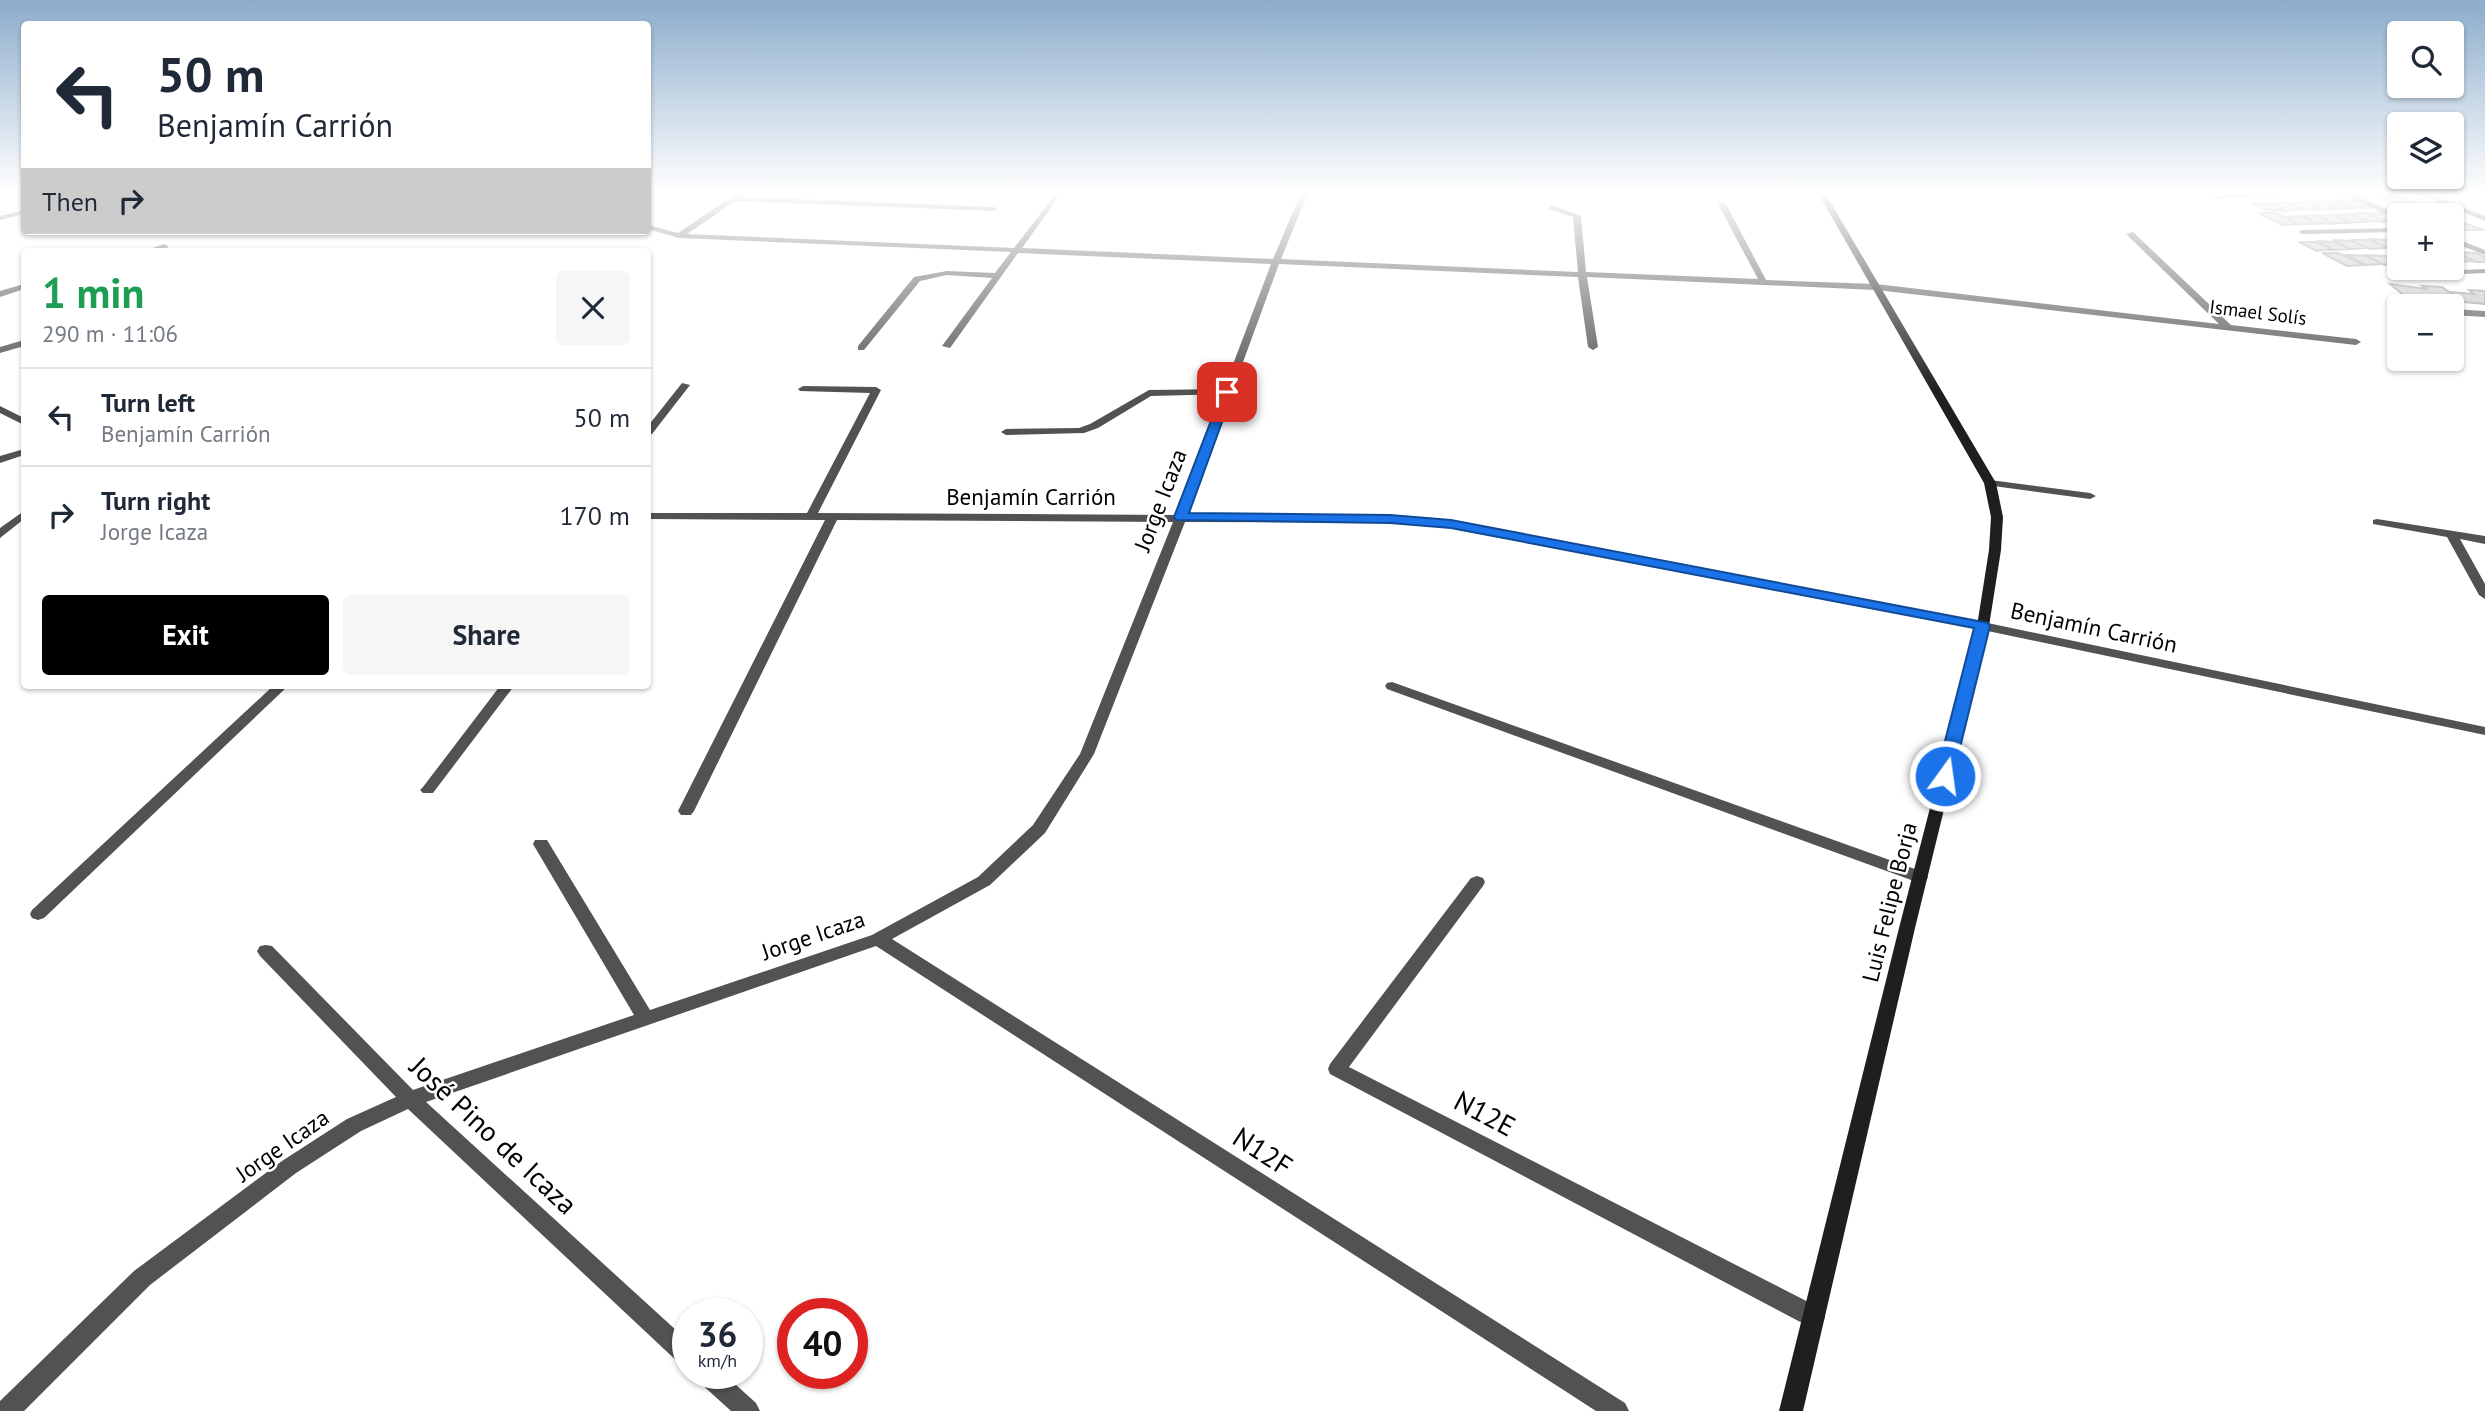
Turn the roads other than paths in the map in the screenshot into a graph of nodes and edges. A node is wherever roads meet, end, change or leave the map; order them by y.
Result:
1 (1008, 259) edge
2 (1225, 259) edge
3 (1581, 259) edge
4 (1751, 259) edge
5 (1860, 259) edge
6 (2156, 259) edge
7 (1276, 261) junction
8 (2485, 271) edge
9 (2464, 272) edge
10 (1582, 274) junction
11 (997, 276) junction
12 (1763, 282) junction
13 (1876, 287) junction
14 (21, 288) edge
15 (0, 294) edge
16 (2464, 313) edge
17 (2485, 314) edge
18 (2227, 326) junction
19 (2356, 342) dead end
20 (21, 344) edge
21 (947, 346) dead end
22 (861, 348) dead end
23 (1593, 348) dead end
24 (0, 350) edge
25 (685, 386) dead end
26 (803, 389) dead end
27 (1227, 392) junction
28 (0, 409) edge
29 (21, 420) edge
30 (651, 428) edge
31 (1006, 432) dead end
32 (21, 453) edge
33 (0, 460) edge
34 (1990, 483) junction
35 (2090, 496) dead end
36 (21, 516) edge
37 (651, 516) edge
38 (811, 516) junction
39 (833, 516) junction
40 (1181, 517) junction
41 (2377, 522) dead end
42 (0, 534) edge
43 (2451, 534) junction
44 (2485, 540) edge
45 (2485, 595) edge
46 (1983, 626) junction
47 (1392, 686) dead end
48 (278, 689) edge
49 (505, 689) edge
50 (2485, 731) edge
51 (428, 790) dead end
52 (686, 811) dead end
53 (541, 844) dead end
54 (1920, 877) junction
55 (1477, 882) dead end
56 (38, 914) dead end
57 (878, 939) junction
58 (266, 951) dead end
59 (645, 1018) junction
60 (410, 1099) junction
61 (1814, 1317) junction
62 (672, 1341) edge
63 (724, 1389) edge
64 (7, 1411) edge
65 (748, 1411) edge
66 (1617, 1411) edge
67 (1791, 1411) edge

1 - 11 street
2 - 7 street, Ismael Solís
3 - 10 street
4 - 12 street
5 - 13 street, Luis Felipe Borja
6 - 18 street
7 - 10 street, Ismael Solís
7 - 27 street, Jorge Icaza
8 - 9 street
10 - 12 street, Ismael Solís
10 - 23 street
11 - 21 street
11 - 22 street
12 - 13 street, Ismael Solís
13 - 18 street, Ismael Solís
13 - 34 street, Luis Felipe Borja
14 - 15 street
16 - 17 street
18 - 19 street, Ismael Solís
20 - 24 street
25 - 30 street
26 - 38 street
27 - 31 street
27 - 40 street, Jorge Icaza
28 - 29 street
32 - 33 street
34 - 35 street
34 - 46 street, Luis Felipe Borja
36 - 42 street
37 - 38 street, Benjamín Carrión
38 - 39 street, Benjamín Carrión
39 - 40 street, Benjamín Carrión
39 - 52 street
40 - 46 street, Benjamín Carrión
40 - 57 street, Jorge Icaza
41 - 43 street
43 - 44 street
43 - 45 street
46 - 50 street, Benjamín Carrión
46 - 54 street, Luis Felipe Borja
47 - 54 street
48 - 56 street
49 - 51 street
53 - 59 street
54 - 61 street, Luis Felipe Borja
55 - 61 street, N12E
57 - 59 street, Jorge Icaza
57 - 66 street, N12F
58 - 60 street, José Pino de Icaza
59 - 60 street, Jorge Icaza
60 - 62 street, José Pino de Icaza
60 - 64 street, Jorge Icaza
61 - 67 street, Luis Felipe Borja
63 - 65 street

